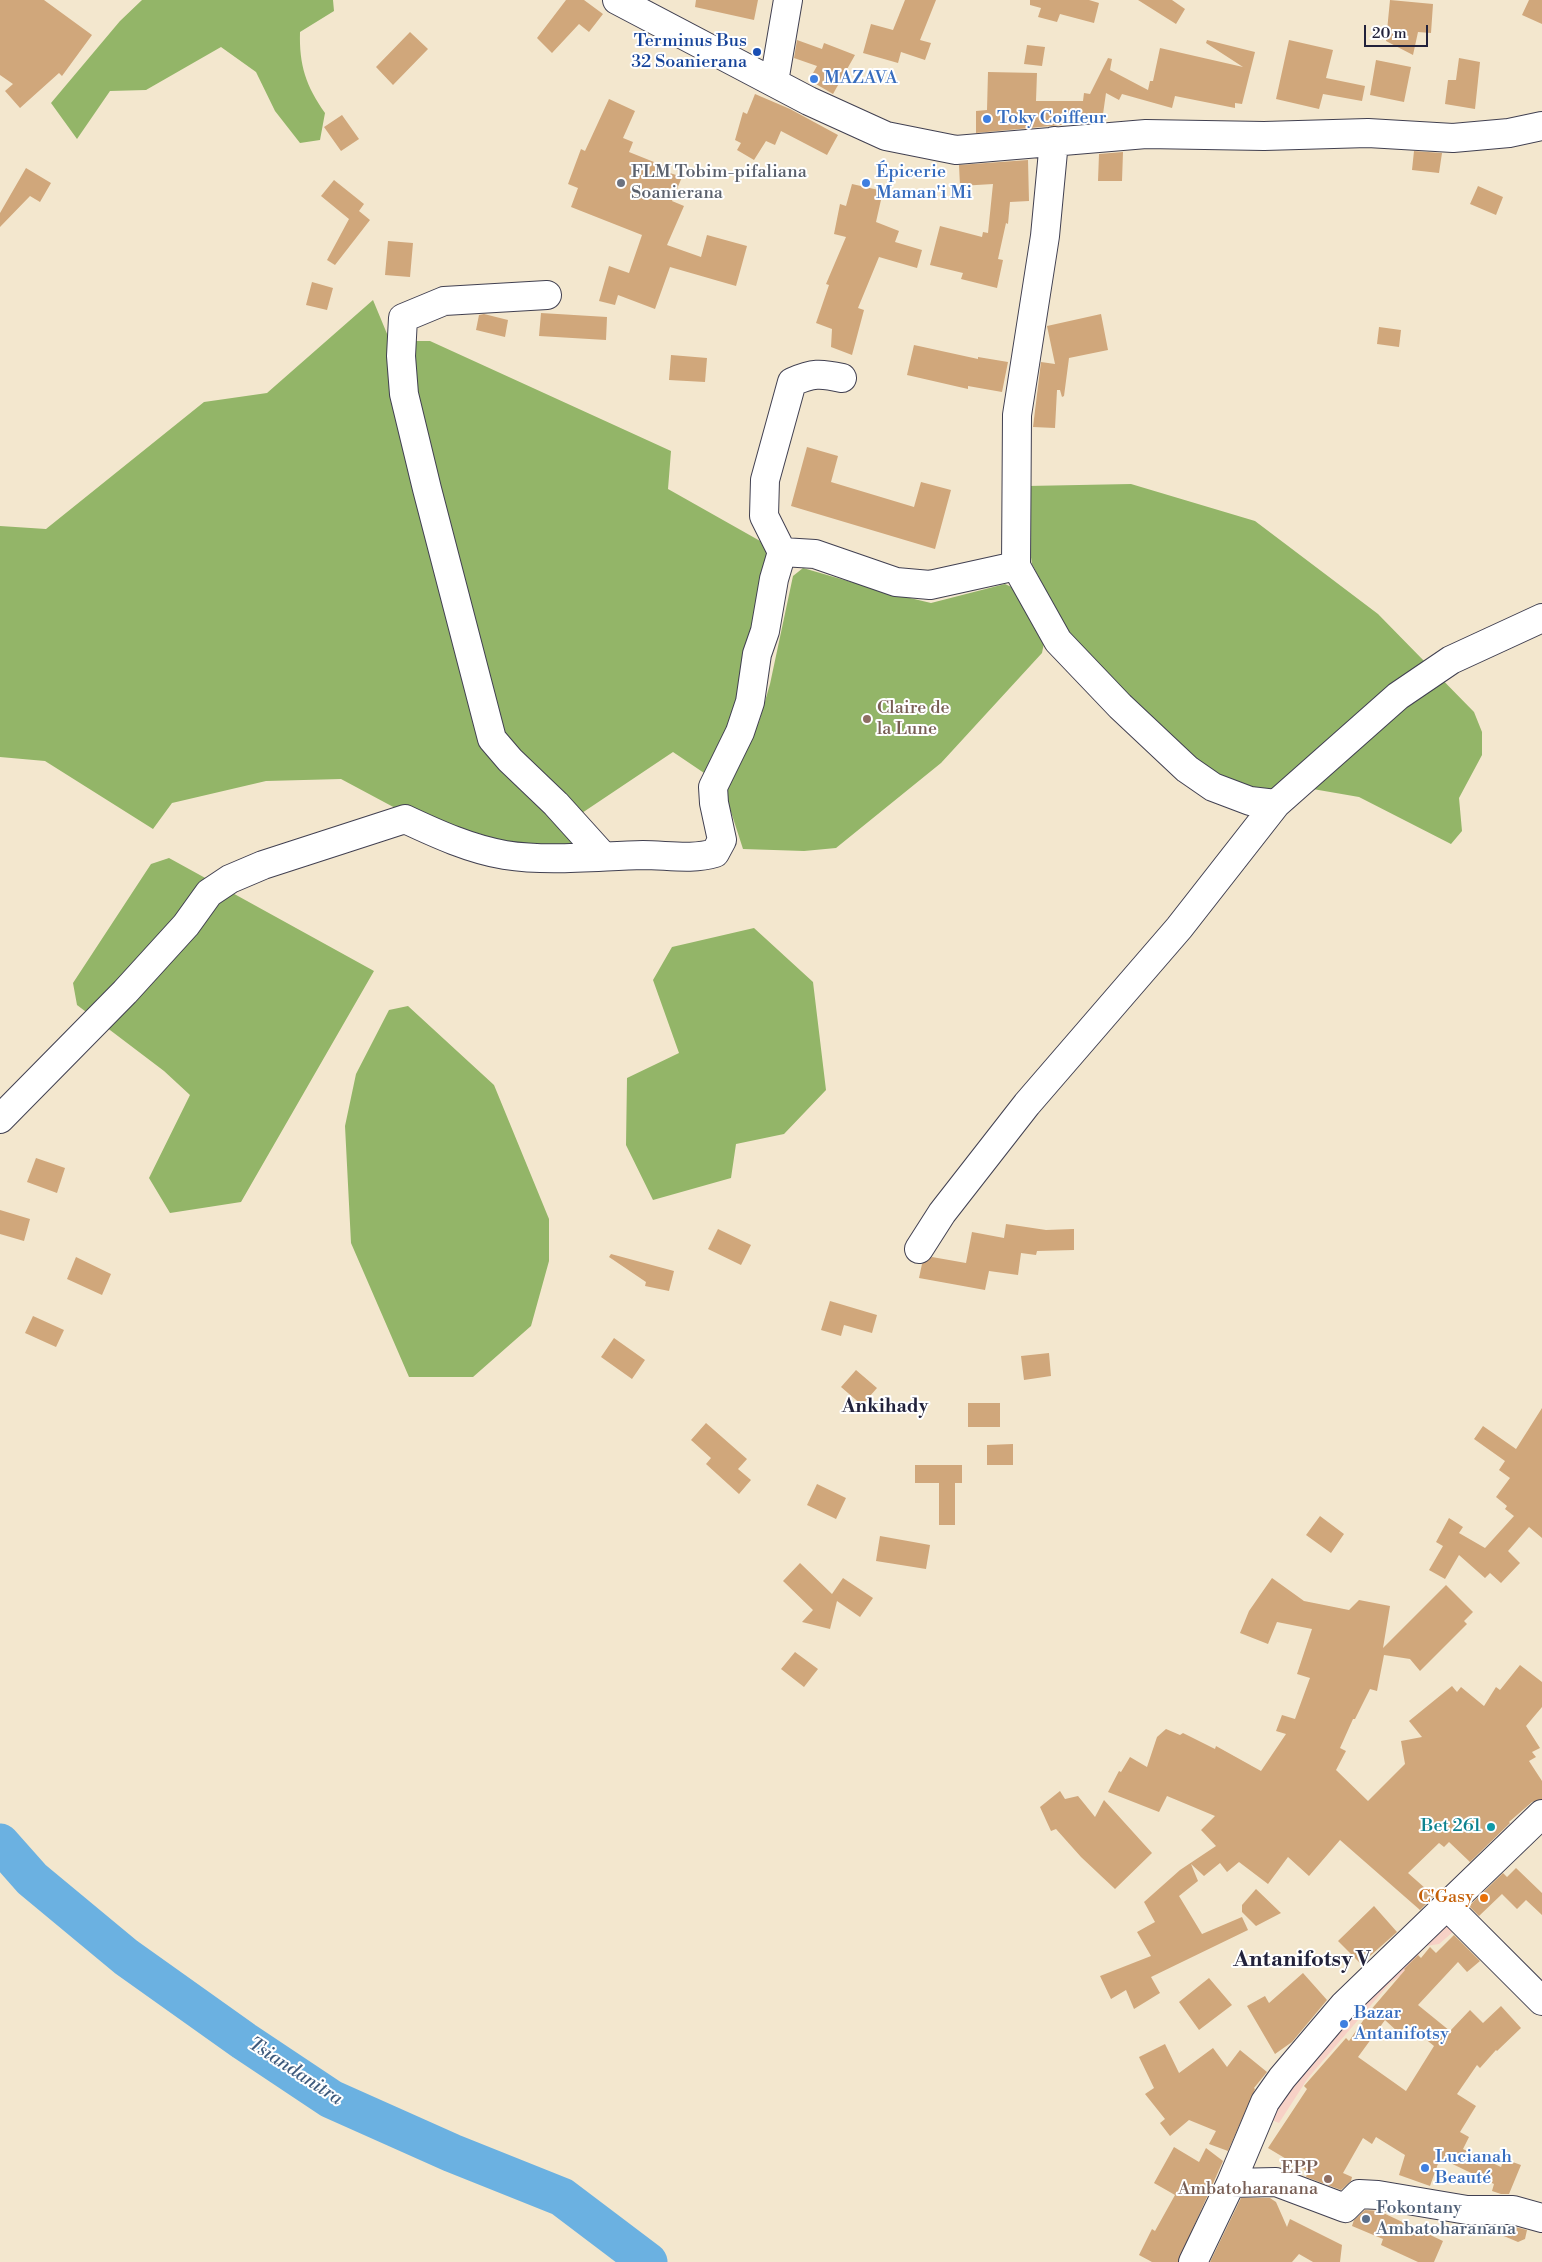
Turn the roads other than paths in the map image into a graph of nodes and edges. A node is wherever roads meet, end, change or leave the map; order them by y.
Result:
1 (617, 0) edge
2 (788, 0) edge
3 (774, 82) junction
4 (1542, 126) edge
5 (1054, 141) junction
6 (547, 296) dead end
7 (842, 378) dead end
8 (782, 552) junction
9 (1016, 566) junction
10 (1542, 618) edge
11 (1276, 804) junction
12 (602, 856) junction
13 (0, 1119) edge
14 (919, 1249) dead end
15 (1542, 1814) edge
16 (1448, 1907) junction
17 (1542, 2001) edge
18 (1230, 2182) junction
19 (1542, 2218) edge
20 (1193, 2262) edge

1 - 3 street
2 - 3 street
3 - 5 street
4 - 5 street
5 - 9 street
6 - 12 street
7 - 8 street
8 - 9 street
8 - 12 street
9 - 11 street
10 - 11 street
11 - 14 street
12 - 13 street
15 - 16 street
16 - 17 street
16 - 18 street
18 - 19 street
18 - 20 street

